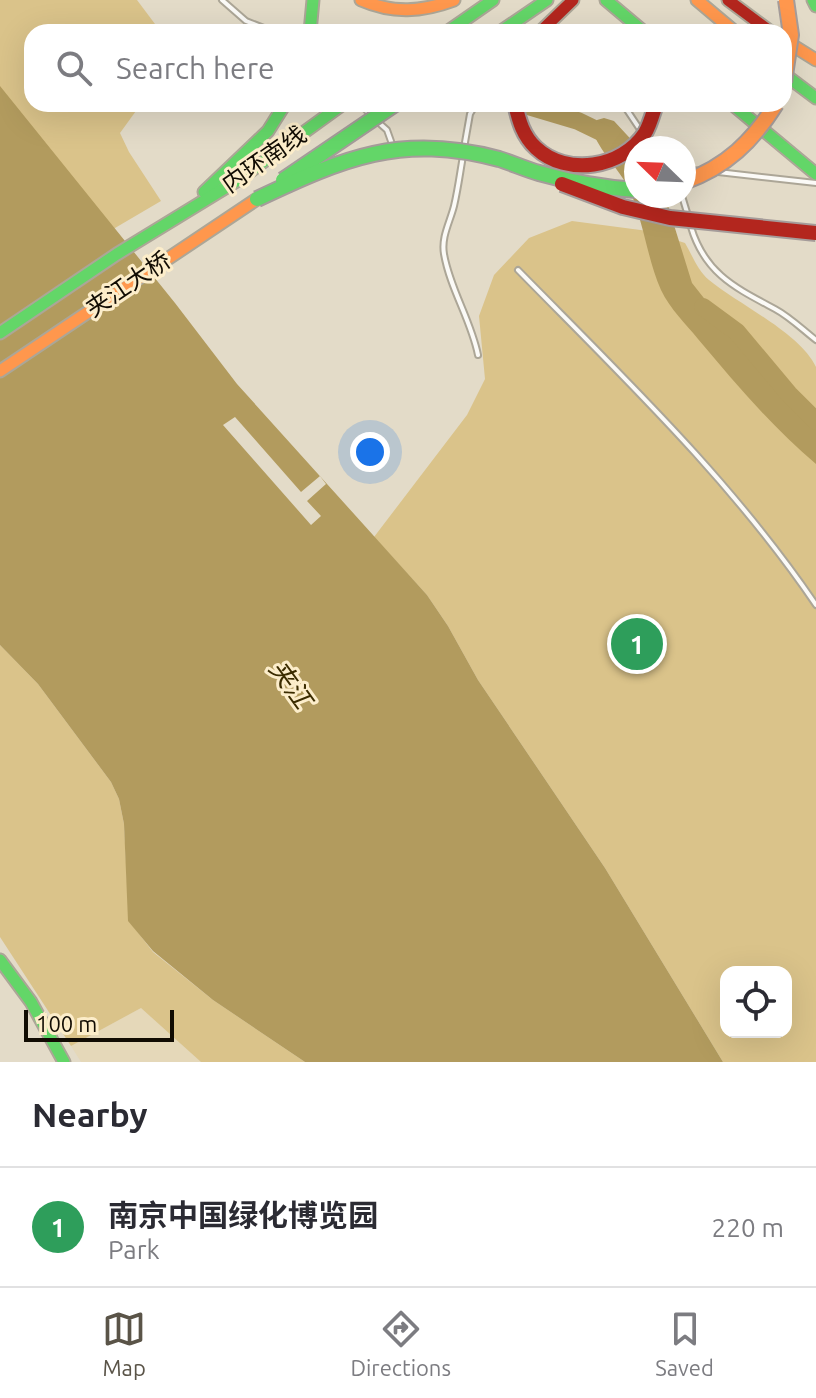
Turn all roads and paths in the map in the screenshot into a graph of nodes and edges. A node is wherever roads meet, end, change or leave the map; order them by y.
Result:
1 (222, 0) edge
2 (313, 0) edge
3 (361, 0) edge
4 (454, 0) edge
5 (493, 0) edge
6 (547, 0) edge
7 (573, 0) edge
8 (606, 0) edge
9 (697, 0) edge
10 (728, 0) edge
11 (786, 0) edge
12 (813, 0) edge
13 (816, 6) edge
14 (625, 17) junction
15 (254, 24) edge
16 (311, 24) edge
17 (458, 24) edge
18 (512, 24) edge
19 (548, 24) edge
20 (628, 24) edge
21 (634, 24) edge
22 (726, 24) edge
23 (760, 24) edge
24 (789, 24) edge
25 (792, 45) edge
26 (816, 60) edge
27 (792, 80) edge
28 (816, 98) edge
29 (280, 112) edge
30 (332, 112) edge
31 (368, 112) edge
32 (383, 112) edge
33 (471, 112) edge
34 (515, 112) edge
35 (629, 112) edge
36 (654, 112) edge
37 (742, 112) edge
38 (771, 112) edge
39 (646, 136) edge
40 (393, 146) dead end
41 (696, 170) edge
42 (540, 173) junction
43 (816, 174) edge
44 (696, 177) edge
45 (816, 183) edge
46 (624, 190) edge
47 (257, 199) junction
48 (685, 208) edge
49 (184, 211) junction
50 (816, 233) edge
51 (518, 270) dead end
52 (0, 333) edge
53 (816, 340) edge
54 (478, 355) dead end
55 (0, 371) edge
56 (816, 605) edge
57 (0, 960) edge
58 (64, 1062) edge

1 - 15 lane
2 - 16 main road
3 - 4 main road
5 - 17 main road
6 - 18 main road
7 - 19 main road
8 - 14 main road
9 - 22 main road
10 - 23 main road
11 - 24 main road, bridge
12 - 13 main road
14 - 20 main road
14 - 21 main road
25 - 26 main road
27 - 28 main road
29 - 49 main road
30 - 49 main road, 内环南线
31 - 40 lane
32 - 47 main road, 内环南线, bridge
33 - 54 lane
34 - 36 main road, bridge
35 - 39 lane
37 - 43 main road
38 - 44 main road, bridge
41 - 45 lane
42 - 46 main road, bridge
42 - 47 main road, bridge
42 - 50 main road, bridge
47 - 55 main road, 夹江大桥
48 - 53 lane
49 - 52 main road, 夹江大桥
51 - 56 lane
57 - 58 main road

